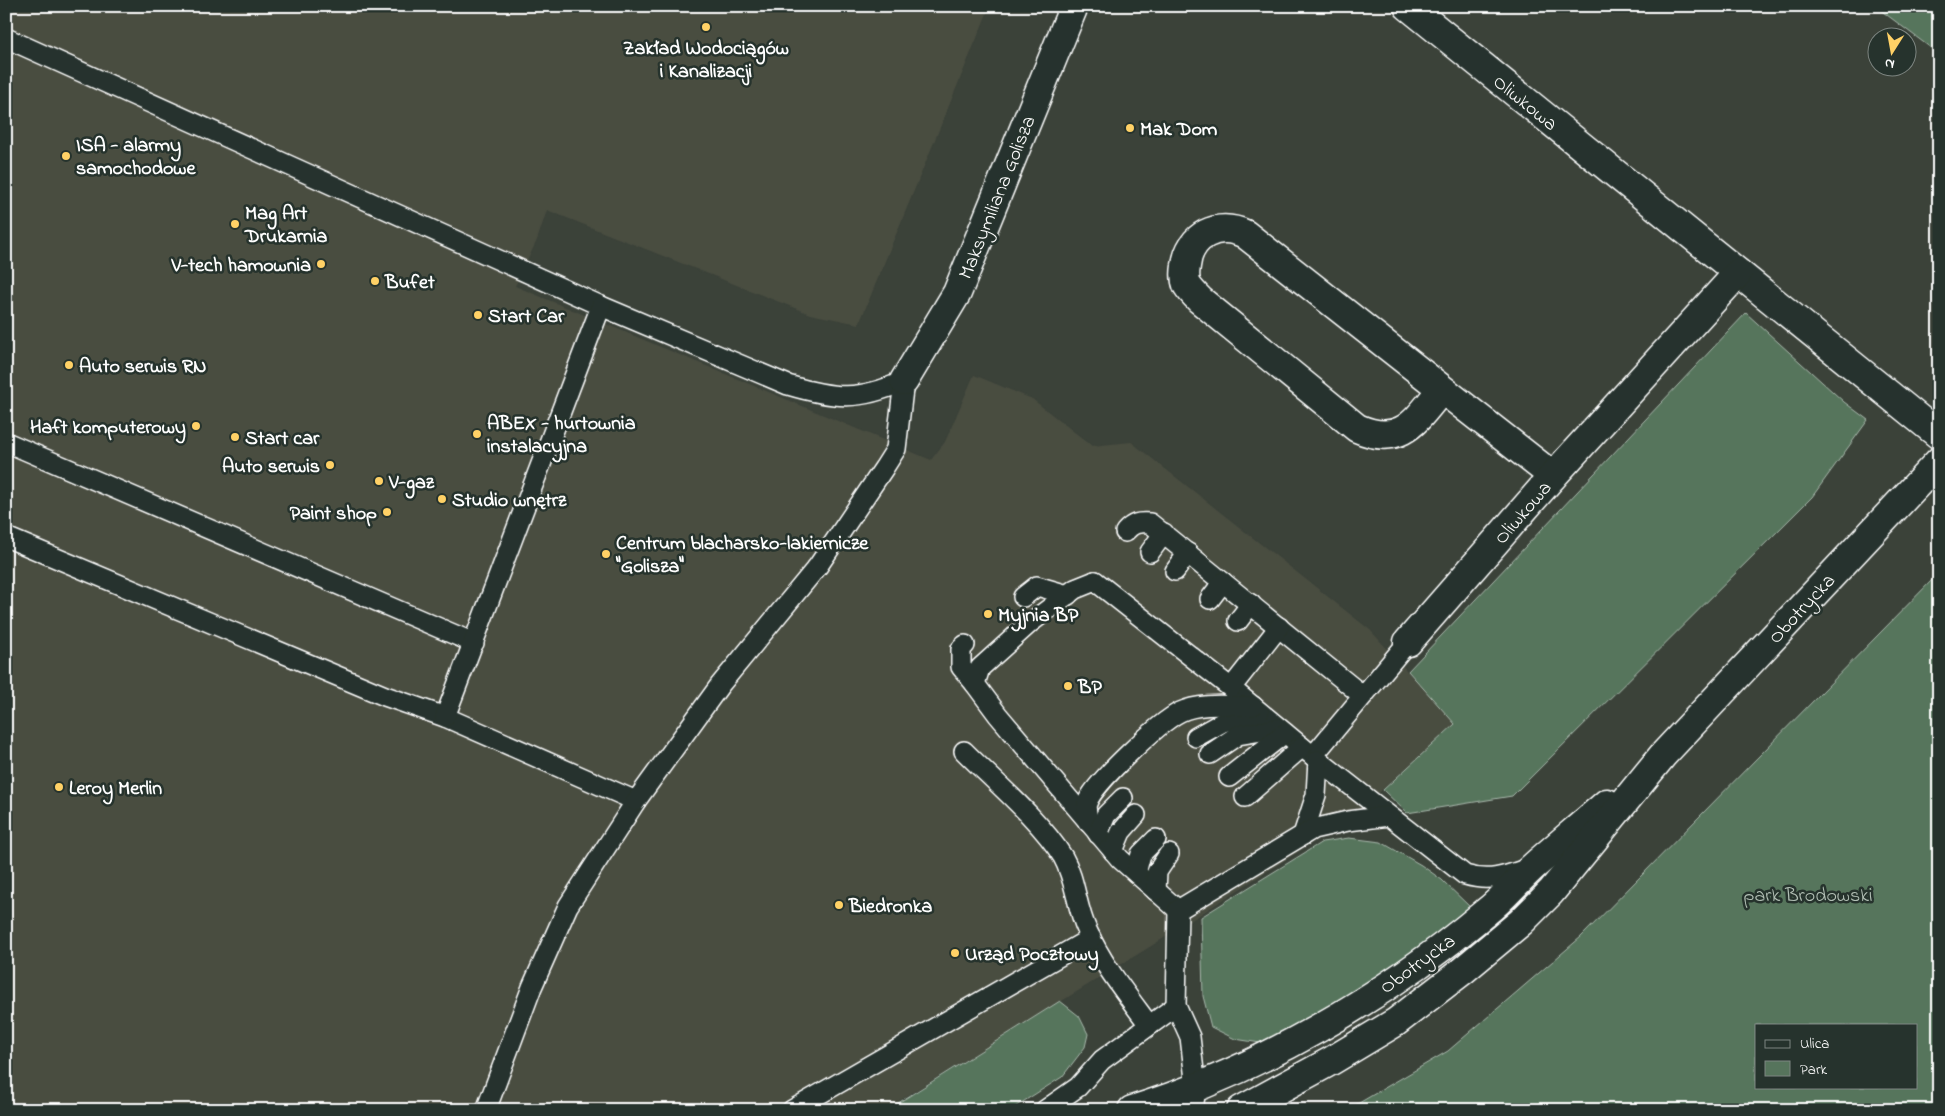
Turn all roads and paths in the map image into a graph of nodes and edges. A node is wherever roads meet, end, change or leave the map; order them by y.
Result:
1 (1074, 6) edge
2 (1408, 6) edge
3 (6, 38) edge
4 (1738, 273) junction
5 (601, 306) junction
6 (904, 382) junction
7 (1442, 389) junction
8 (1939, 435) edge
9 (6, 442) edge
10 (1939, 460) edge
11 (1553, 476) junction
12 (1157, 528) junction
13 (1125, 532) dead end
14 (6, 537) edge
15 (1150, 552) dead end
16 (1188, 553) junction
17 (1175, 571) dead end
18 (1223, 582) junction
19 (1068, 595) junction
20 (1023, 597) dead end
21 (1210, 599) dead end
22 (1251, 604) junction
23 (1238, 621) dead end
24 (1279, 627) junction
25 (1408, 642) joint
26 (474, 643) junction
27 (966, 644) dead end
28 (976, 684) junction
29 (1231, 688) junction
30 (1362, 695) junction
31 (1257, 709) junction
32 (445, 717) junction
33 (1282, 730) junction
34 (1196, 737) dead end
35 (964, 751) dead end
36 (1210, 754) dead end
37 (1311, 755) junction
38 (1663, 755) junction
39 (1230, 778) dead end
40 (1123, 798) dead end
41 (1245, 798) dead end
42 (636, 802) junction
43 (1136, 815) dead end
44 (1389, 816) junction
45 (1093, 828) junction
46 (1303, 835) junction
47 (1156, 839) dead end
48 (1113, 851) junction
49 (1169, 854) dead end
50 (1534, 866) junction
51 (1136, 873) junction
52 (1156, 891) junction
53 (1178, 910) junction
54 (1091, 938) junction
55 (1176, 1006) junction
56 (1149, 1025) junction
57 (1194, 1099) edge
58 (486, 1110) edge
59 (792, 1110) edge
60 (1045, 1110) edge
61 (1132, 1110) edge
62 (1241, 1110) edge

1 - 6 street, Maksymiliana Golisza
2 - 4 street, Oliwkowa
3 - 5 lane
4 - 8 street, Oliwkowa
4 - 11 street, Oliwkowa
5 - 6 lane
5 - 26 lane
6 - 42 lane
7 - 7 street
7 - 11 street
9 - 26 lane
10 - 38 street, Obotrycka
11 - 25 street, Oliwkowa
12 - 13 lane
12 - 15 lane
12 - 16 lane
14 - 32 lane
16 - 17 lane
16 - 18 lane
18 - 21 lane
18 - 22 lane
19 - 20 lane
19 - 28 lane
19 - 29 lane
22 - 23 lane
22 - 24 lane
24 - 29 lane
24 - 30 lane
25 - 30 lane, Oliwkowa
26 - 32 lane
27 - 28 lane
28 - 45 lane
29 - 31 lane
30 - 37 lane, Oliwkowa
31 - 33 lane
31 - 34 lane
31 - 45 lane
32 - 42 lane
33 - 36 lane
33 - 37 lane
33 - 39 lane
35 - 54 lane
37 - 41 lane, Oliwkowa
37 - 44 lane
37 - 46 lane
38 - 50 street, Obotrycka
38 - 62 street, Obotrycka
40 - 45 lane
42 - 58 lane
43 - 48 lane
44 - 46 lane
44 - 50 lane
45 - 48 lane
46 - 53 lane
47 - 51 lane
48 - 51 lane
49 - 52 lane
50 - 57 street, Obotrycka
51 - 52 lane
52 - 53 lane
53 - 55 lane
54 - 56 lane
54 - 59 lane
55 - 56 lane
55 - 57 lane
56 - 60 lane
57 - 61 street, Obotrycka

